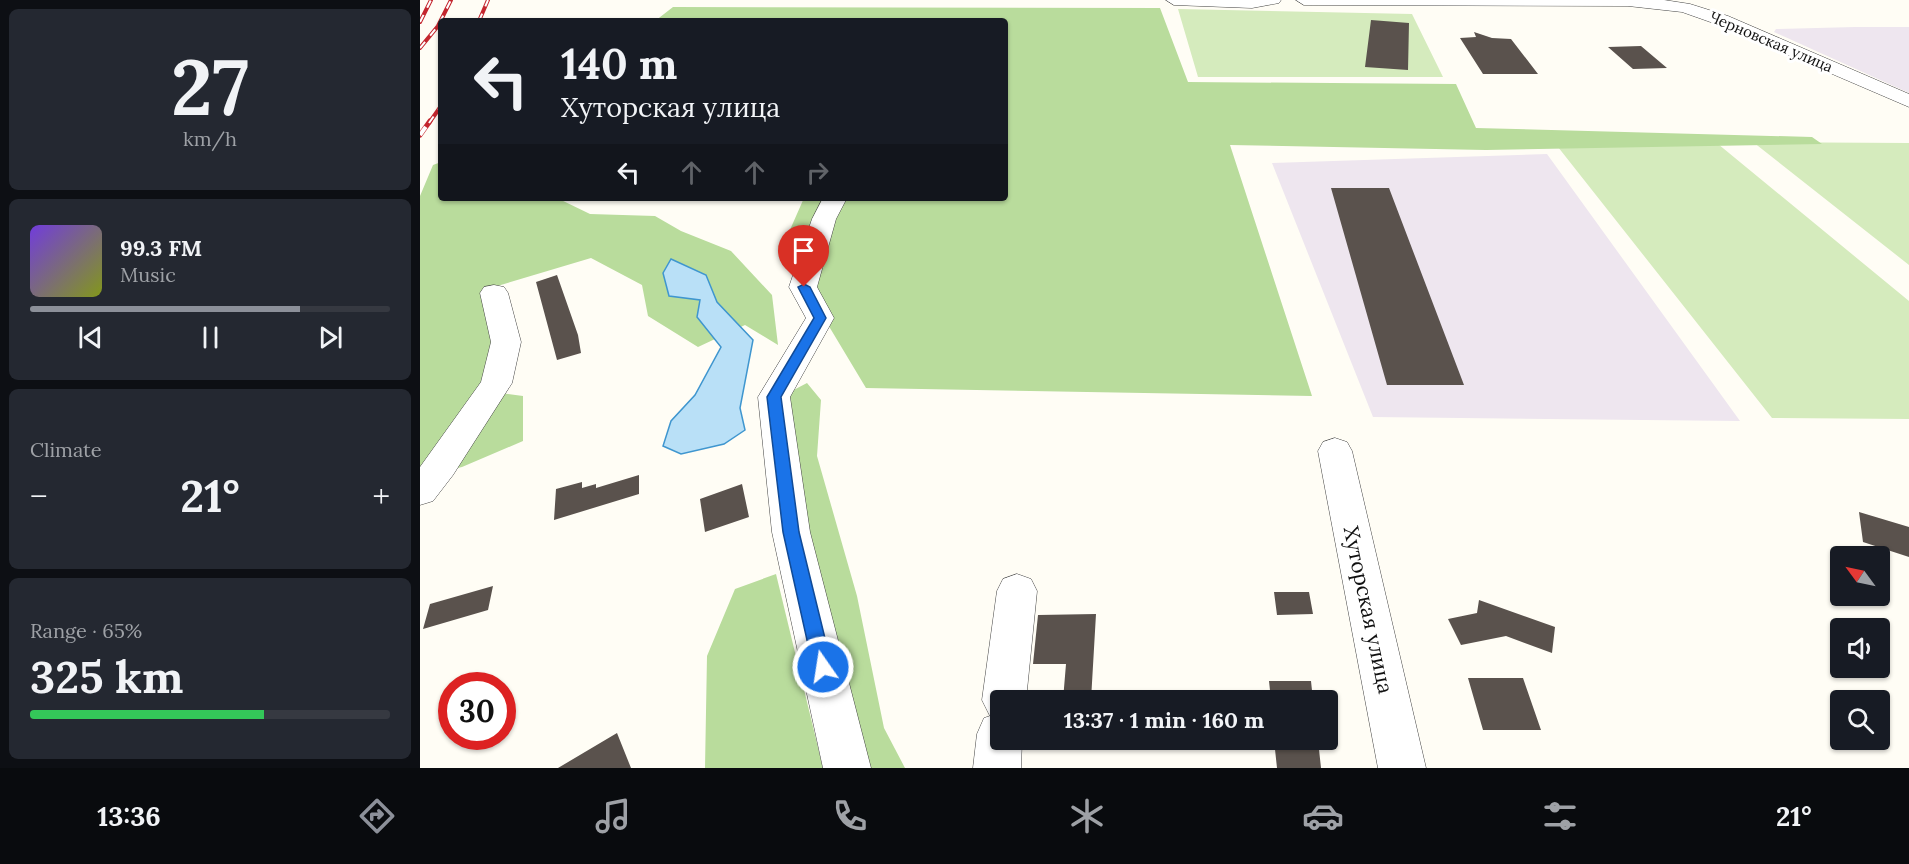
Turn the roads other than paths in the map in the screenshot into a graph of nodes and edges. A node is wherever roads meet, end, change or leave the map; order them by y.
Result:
1 (1174, 0) edge
2 (1274, 0) edge
3 (1304, 0) edge
4 (1627, 0) edge
5 (1909, 101) edge
6 (833, 201) edge
7 (494, 293) dead end
8 (1335, 451) dead end
9 (420, 491) edge
10 (1017, 591) dead end
11 (1005, 690) edge
12 (999, 750) edge
13 (847, 768) edge
14 (997, 768) edge
15 (1402, 768) edge

1 - 2 street
3 - 4 street, Черновская улица
4 - 5 street, Черновская улица
6 - 13 street
7 - 9 street
8 - 15 street, Хуторская улица
10 - 11 street
12 - 14 street

